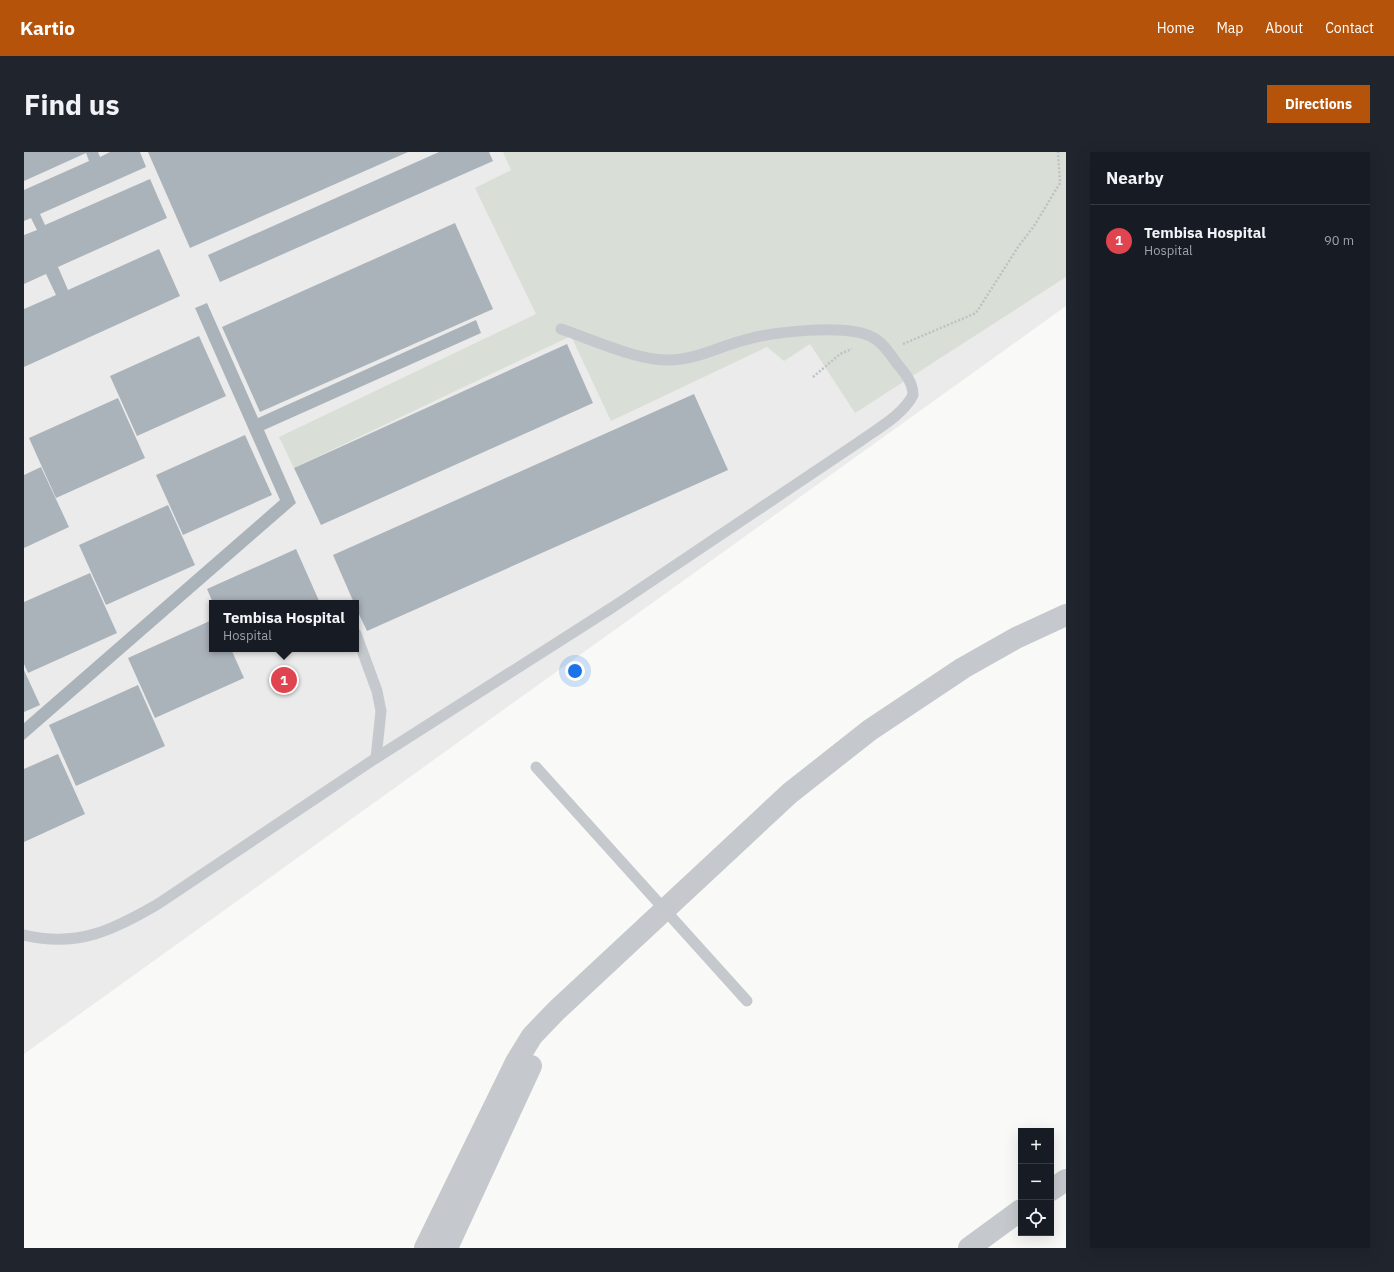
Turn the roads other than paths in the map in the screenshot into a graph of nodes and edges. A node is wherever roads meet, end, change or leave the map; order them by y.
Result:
1 (561, 329) dead end
2 (1066, 615) edge
3 (359, 642) edge
4 (376, 758) junction
5 (536, 767) dead end
6 (665, 911) junction
7 (24, 935) edge
8 (747, 1001) dead end
9 (557, 1010) junction
10 (1066, 1180) edge
11 (1054, 1188) edge
12 (1018, 1212) edge
13 (425, 1248) edge
14 (447, 1248) edge
15 (969, 1248) edge

1 - 4 lane
2 - 6 street
3 - 4 lane
4 - 7 lane
5 - 6 lane
6 - 8 lane
6 - 9 street
9 - 13 street
9 - 14 street
10 - 11 street
12 - 15 street

